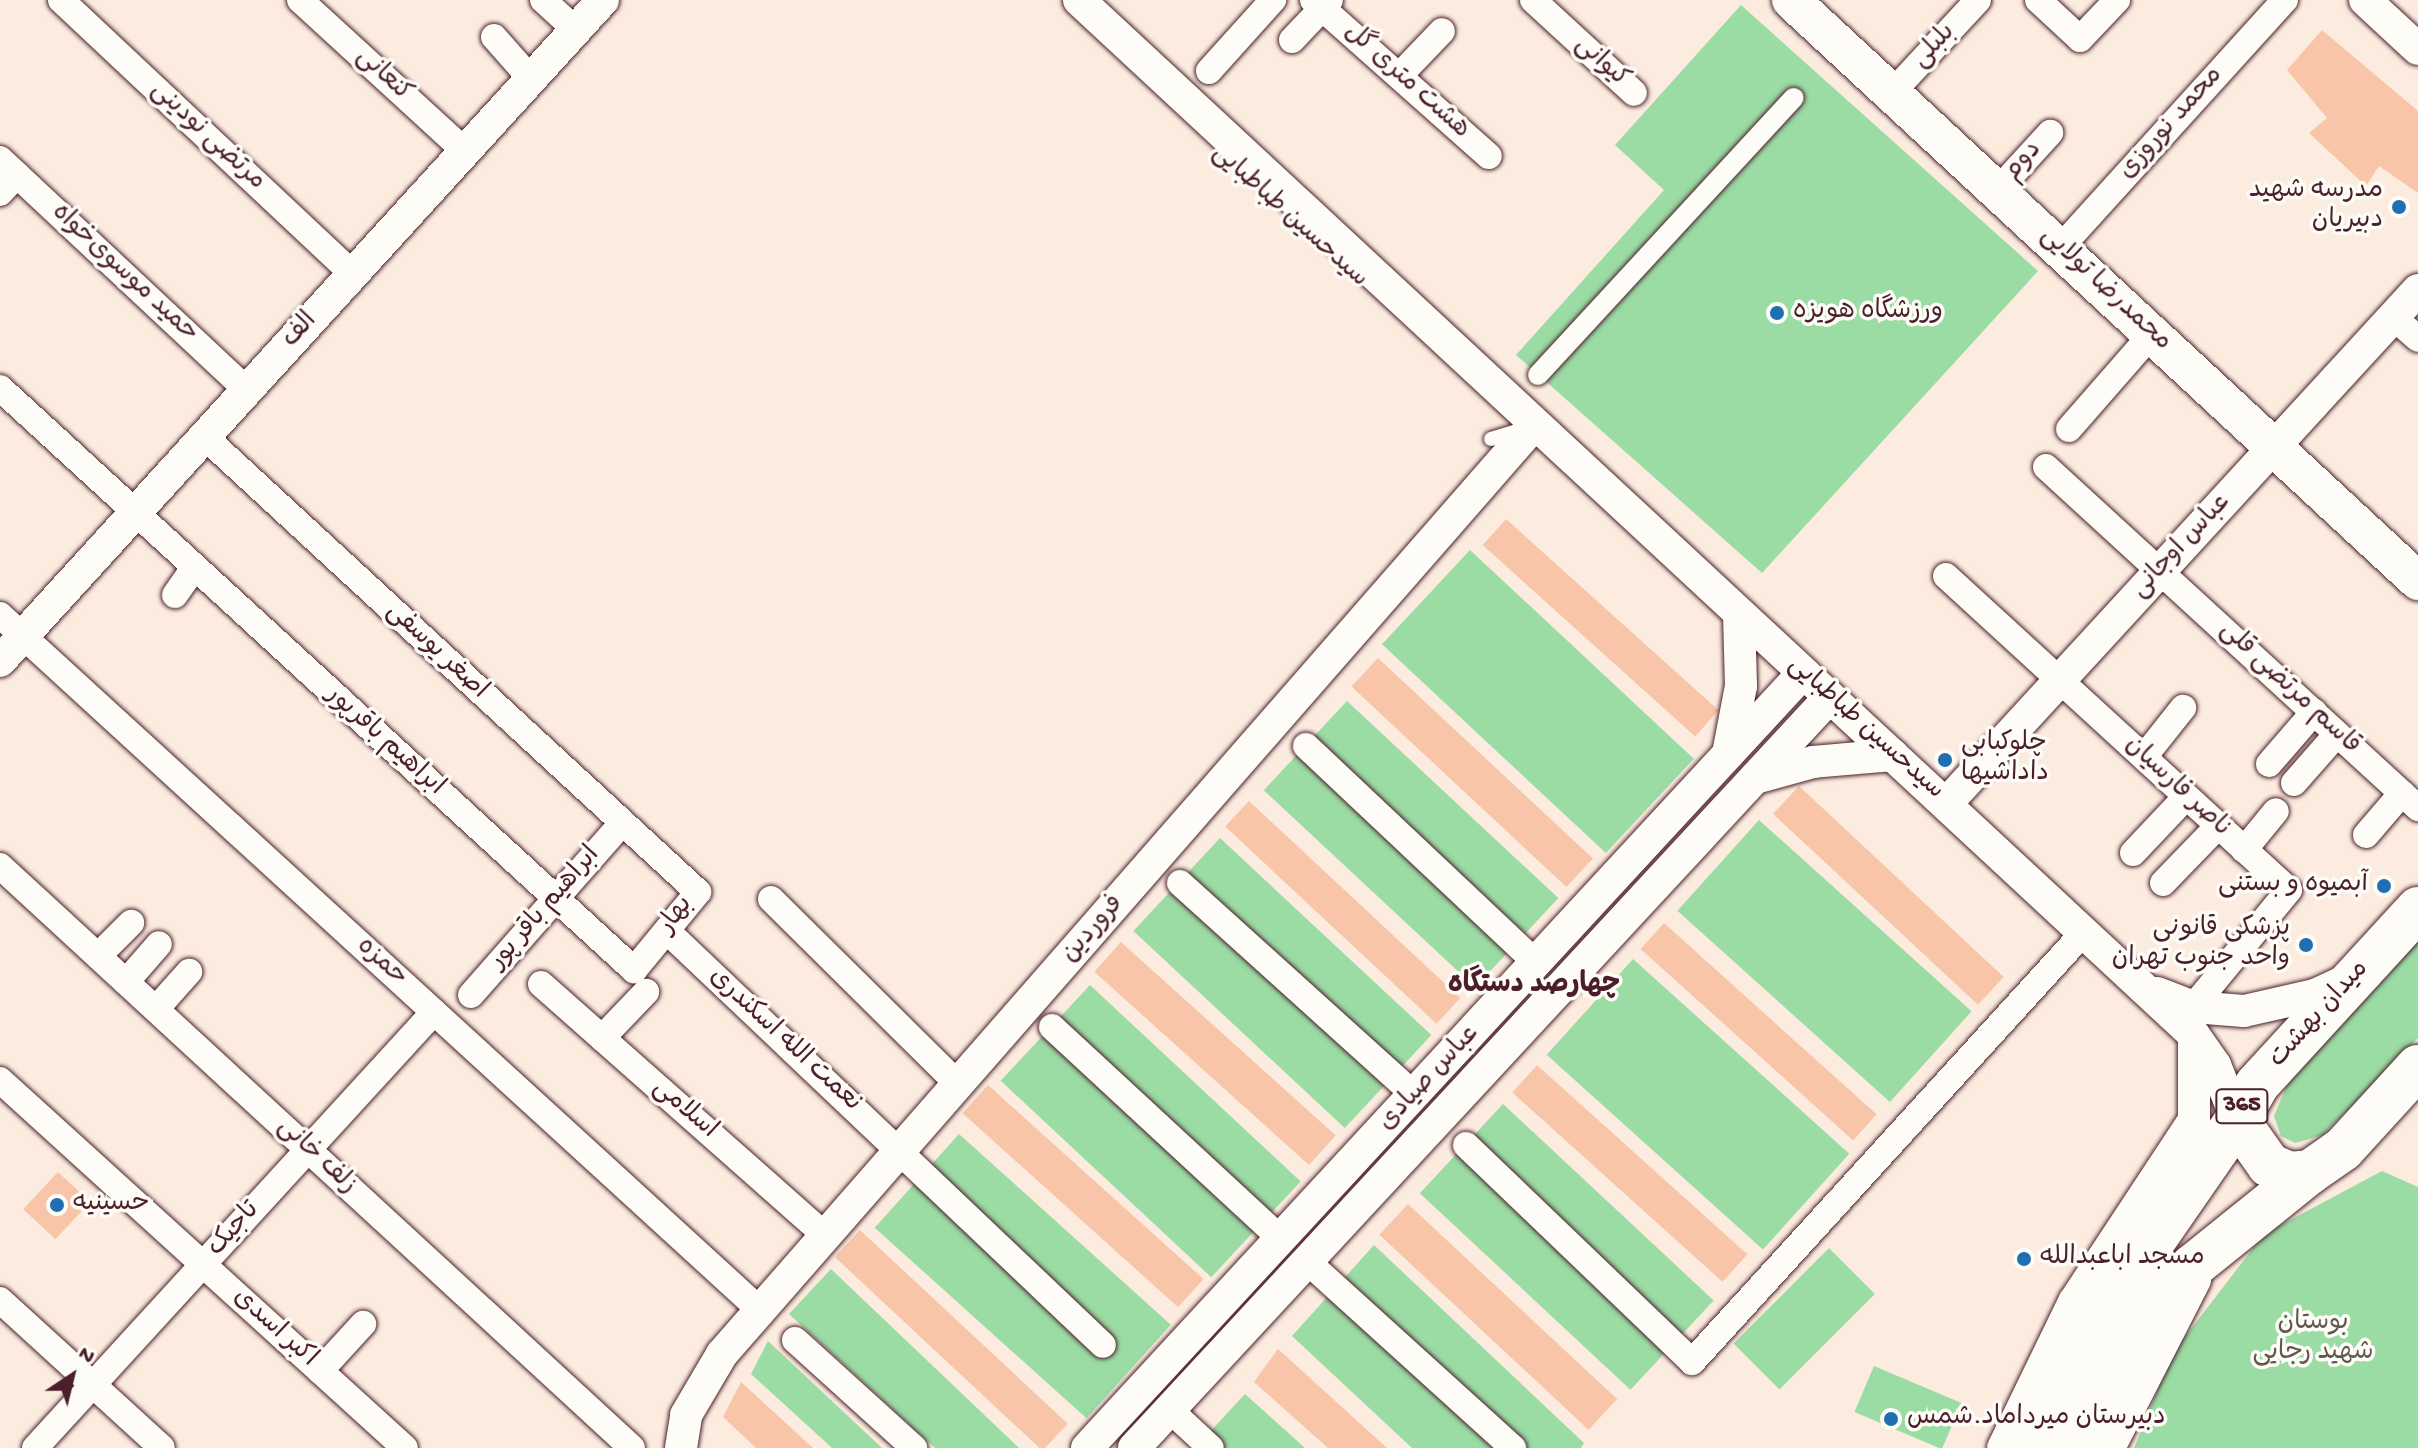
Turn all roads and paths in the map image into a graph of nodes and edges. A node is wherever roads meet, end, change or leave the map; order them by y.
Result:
1 (61, 0) edge
2 (300, 0) edge
3 (543, 0) edge
4 (603, 0) edge
5 (1052, 0) edge
6 (1079, 0) edge
7 (1273, 0) edge
8 (1533, 0) edge
9 (1791, 0) edge
10 (1978, 0) edge
11 (2038, 0) edge
12 (2117, 0) edge
13 (2285, 0) edge
14 (2365, 0) edge
15 (1322, 3) edge
16 (576, 30) junction
17 (1442, 31) dead end
18 (494, 37) dead end
19 (1292, 40) dead end
20 (2418, 49) edge
21 (1209, 71) dead end
22 (1399, 76) junction
23 (531, 79) junction
24 (1634, 93) dead end
25 (1891, 94) junction
26 (1794, 98) dead end
27 (2050, 133) dead end
28 (465, 151) junction
29 (1489, 156) dead end
30 (6, 176) edge
31 (1997, 191) junction
32 (2060, 248) junction
33 (353, 274) junction
34 (2418, 290) edge
35 (2393, 317) junction
36 (2152, 334) junction
37 (2418, 339) edge
38 (1451, 353) junction
39 (1538, 375) dead end
40 (0, 388) edge
41 (247, 390) junction
42 (1533, 426) junction
43 (2069, 429) dead end
44 (205, 437) junction
45 (1491, 439) dead end
46 (2273, 447) junction
47 (2046, 467) dead end
48 (135, 513) junction
49 (194, 568) junction
50 (2160, 571) junction
51 (1946, 576) dead end
52 (2418, 581) edge
53 (175, 595) dead end
54 (1739, 614) junction
55 (12, 625) edge
56 (0, 661) edge
57 (1803, 673) junction
58 (2059, 680) junction
59 (1830, 697) junction
60 (2183, 708) dead end
61 (2314, 712) junction
62 (2337, 734) junction
63 (1306, 746) dead end
64 (1893, 755) junction
65 (1727, 757) junction
66 (2144, 757) junction
67 (2269, 764) dead end
68 (1752, 779) junction
69 (2294, 783) dead end
70 (2186, 797) junction
71 (2410, 801) edge
72 (1946, 804) junction
73 (2276, 811) dead end
74 (621, 824) junction
75 (2218, 826) junction
76 (2366, 835) dead end
77 (2244, 850) junction
78 (2133, 853) dead end
79 (0, 866) edge
80 (668, 866) joint
81 (1180, 883) dead end
82 (2163, 883) dead end
83 (555, 898) junction
84 (771, 899) dead end
85 (2418, 909) edge
86 (131, 923) dead end
87 (667, 931) junction
88 (2085, 931) junction
89 (159, 944) dead end
90 (98, 956) junction
91 (1536, 963) junction
92 (189, 972) dead end
93 (2357, 975) junction
94 (640, 981) junction
95 (126, 982) junction
96 (541, 984) dead end
97 (471, 995) dead end
98 (156, 1009) junction
99 (434, 1012) junction
100 (2194, 1021) junction
101 (1052, 1027) dead end
102 (602, 1038) junction
103 (2418, 1067) edge
104 (0, 1080) edge
105 (959, 1085) junction
106 (1415, 1095) junction
107 (2237, 1120) junction
108 (1466, 1145) dead end
109 (308, 1150) junction
110 (901, 1151) junction
111 (2186, 1166) junction
112 (2310, 1172) junction
113 (2244, 1222) junction
114 (827, 1237) junction
115 (1281, 1239) junction
116 (1308, 1262) junction
117 (203, 1265) junction
118 (0, 1300) edge
119 (761, 1311) junction
120 (363, 1324) dead end
121 (795, 1340) dead end
122 (1103, 1345) dead end
123 (320, 1371) junction
124 (93, 1385) junction
125 (1169, 1409) junction
126 (35, 1448) edge
127 (162, 1448) edge
128 (405, 1448) edge
129 (632, 1448) edge
130 (681, 1448) edge
131 (914, 1448) edge
132 (1087, 1448) edge
133 (1134, 1448) edge
134 (1211, 1448) edge
135 (1513, 1448) edge
136 (2003, 1448) edge
137 (2037, 1448) edge
138 (2073, 1448) edge
139 (2109, 1448) edge

1 - 33 street, مرتضی نودینی
2 - 28 street, کنعانی
3 - 16 street
4 - 16 street, الف
5 - 38 street, سیدحسین طباطبایی
6 - 38 street, سیدحسین طباطبایی
7 - 21 street
8 - 24 street, کیوانی
9 - 25 main road, محمدرضا تولایی
10 - 25 street, بلبلی
11 - 12 street
13 - 32 street, محمد نوروزی
14 - 20 street
15 - 19 street
15 - 22 street, هشت متری گل
16 - 23 street, الف
17 - 22 street
18 - 23 street
22 - 29 street, هشت متری گل
23 - 28 street, الف
25 - 31 main road, محمدرضا تولایی
26 - 39 street
27 - 31 street, دوم
28 - 33 street, الف
30 - 41 street, حمید موسوی‌خواه
31 - 32 main road, محمدرضا تولایی
32 - 36 main road, محمدرضا تولایی
33 - 41 street, الف
34 - 35 street, عباس اوجانی
35 - 37 street
35 - 46 street, عباس اوجانی
36 - 43 street
36 - 46 main road, محمدرضا تولایی
38 - 42 street, سیدحسین طباطبایی
40 - 48 street, ابراهیم باقرپور
41 - 44 street, الف
42 - 45 lane
42 - 54 street, سیدحسین طباطبایی
42 - 105 street, فروردین
44 - 48 street, الف
44 - 74 street, اصغر یوسفی
46 - 50 street, عباس اوجانی
46 - 52 main road, محمدرضا تولایی
47 - 50 street, قاسم مرتضی قلی
48 - 49 street, ابراهیم باقرپور
48 - 55 street, الف
49 - 53 street
49 - 83 street, ابراهیم باقرپور
50 - 58 street, عباس اوجانی
50 - 61 street, قاسم مرتضی قلی
51 - 58 street, ناصر فارسیان
54 - 57 street, سیدحسین طباطبایی
54 - 65 street
55 - 56 street, الف
55 - 99 street, حمزه
57 - 59 street, سیدحسین طباطبایی
57 - 65 street, عباس صیادی
58 - 66 street, ناصر فارسیان
58 - 72 street, عباس اوجانی
59 - 64 street, سیدحسین طباطبایی
59 - 68 street, عباس صیادی
60 - 66 street
61 - 62 street, قاسم مرتضی قلی
61 - 67 street
62 - 69 street
62 - 71 street, قاسم مرتضی قلی
63 - 91 street
64 - 68 street
64 - 72 street, سیدحسین طباطبایی
65 - 91 street, عباس صیادی
66 - 70 street, ناصر فارسیان
68 - 116 street, عباس صیادی
70 - 75 street, ناصر فارسیان
70 - 78 street
71 - 76 street
72 - 88 street, سیدحسین طباطبایی
73 - 77 street
74 - 80 street, اصغر یوسفی
74 - 83 street, ابراهیم باقر پور
75 - 77 street, ناصر فارسیان
75 - 82 street
77 - 100 street, ناصر فارسیان
79 - 90 street, زلف خانی
80 - 87 street, بهار
81 - 106 street
83 - 94 street, ابراهیم باقرپور
83 - 97 street, ابراهیم باقر پور
84 - 105 street
85 - 93 highway, میدان بهشت / 365
86 - 90 street
87 - 94 street, بهار
87 - 110 street, نعمت الله اسکندری
88 - 100 street, سیدحسین طباطبایی
88 - 108 street
89 - 95 street
90 - 95 street, زلف خانی
91 - 106 street, عباس صیادی
92 - 98 street
93 - 100 street
93 - 107 highway, میدان بهشت / 365
94 - 102 street, بهار
95 - 98 street, زلف خانی
96 - 102 street, اسلامی
98 - 109 street, زلف خانی
99 - 109 street, تاجیک
99 - 119 street, حمزه
100 - 107 street
100 - 111 street
101 - 115 street
102 - 114 street, اسلامی
103 - 112 highway
104 - 117 street, اکبر اسدی
105 - 110 street, فروردین
106 - 115 street, عباس صیادی
107 - 111 highway, 365
107 - 112 highway, 365
109 - 117 street, تاجیک
109 - 129 street, زلف خانی
110 - 114 street, فروردین
110 - 122 street, نعمت الله اسکندری
111 - 113 highway
111 - 136 street
111 - 137 highway, 365
112 - 113 highway
113 - 138 highway
113 - 139 street
114 - 119 street, فروردین
115 - 132 street, عباس صیادی
116 - 125 street, عباس صیادی
116 - 135 street
117 - 123 street, اکبر اسدی
117 - 124 street, تاجیک
118 - 124 street
119 - 130 street, فروردین
120 - 123 street
121 - 131 street
123 - 128 street, اکبر اسدی
124 - 126 street, تاجیک
124 - 127 street
125 - 133 street, عباس صیادی
125 - 134 street

